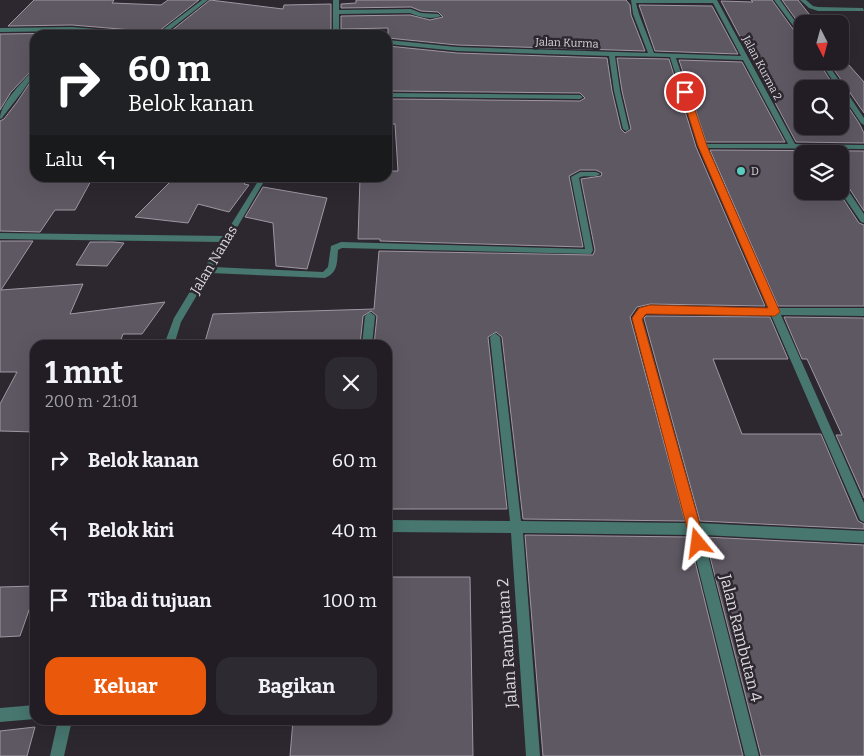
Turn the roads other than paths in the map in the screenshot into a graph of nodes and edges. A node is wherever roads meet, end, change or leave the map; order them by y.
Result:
1 (205, 0) edge
2 (336, 0) edge
3 (632, 0) edge
4 (777, 0) edge
5 (803, 0) edge
6 (715, 1) edge
7 (863, 10) edge
8 (336, 12) junction
9 (438, 16) dead end
10 (794, 23) edge
11 (0, 30) edge
12 (72, 30) edge
13 (166, 30) edge
14 (336, 30) edge
15 (392, 42) edge
16 (612, 55) junction
17 (652, 56) junction
18 (673, 56) junction
19 (745, 58) junction
20 (829, 70) edge
21 (30, 77) edge
22 (392, 95) edge
23 (580, 97) dead end
24 (0, 117) edge
25 (864, 123) edge
26 (626, 129) dead end
27 (702, 146) junction
28 (792, 146) joint
29 (864, 147) edge
30 (849, 148) edge
31 (596, 174) dead end
32 (261, 182) edge
33 (849, 198) edge
34 (864, 220) edge
35 (0, 236) edge
36 (227, 239) junction
37 (209, 270) junction
38 (775, 312) junction
39 (864, 312) edge
40 (370, 316) dead end
41 (495, 337) dead end
42 (171, 340) edge
43 (368, 340) edge
44 (864, 516) edge
45 (392, 526) edge
46 (516, 526) junction
47 (694, 529) junction
48 (864, 537) edge
49 (30, 712) edge
50 (0, 715) edge
51 (64, 725) edge
52 (57, 756) edge
53 (533, 756) edge
54 (752, 756) edge

1 - 13 street
2 - 8 street
3 - 6 street
3 - 17 street
4 - 10 street
5 - 7 street
6 - 19 street, Jalan Kurma 2
8 - 9 street
8 - 14 street
11 - 12 street
15 - 16 street, Jalan Kurma
16 - 17 street, Jalan Kurma
16 - 26 street
17 - 18 street, Jalan Kurma
18 - 19 street, Jalan Kurma
18 - 27 street
19 - 28 street, Jalan Kurma 2
20 - 25 street
21 - 24 street
22 - 23 street
27 - 28 street
27 - 38 street
29 - 30 street
31 - 37 street
32 - 36 street, Jalan Nanas
33 - 34 street
35 - 36 street
36 - 37 street, Jalan Nanas
37 - 42 street, Jalan Nanas
38 - 39 street
38 - 44 street
38 - 47 street, Jalan Rambutan 4
40 - 43 street
41 - 46 street, Jalan Rambutan 2
45 - 46 street
46 - 47 street
46 - 53 street, Jalan Rambutan 2
47 - 48 street
47 - 54 street, Jalan Rambutan 4
49 - 50 street
51 - 52 street

